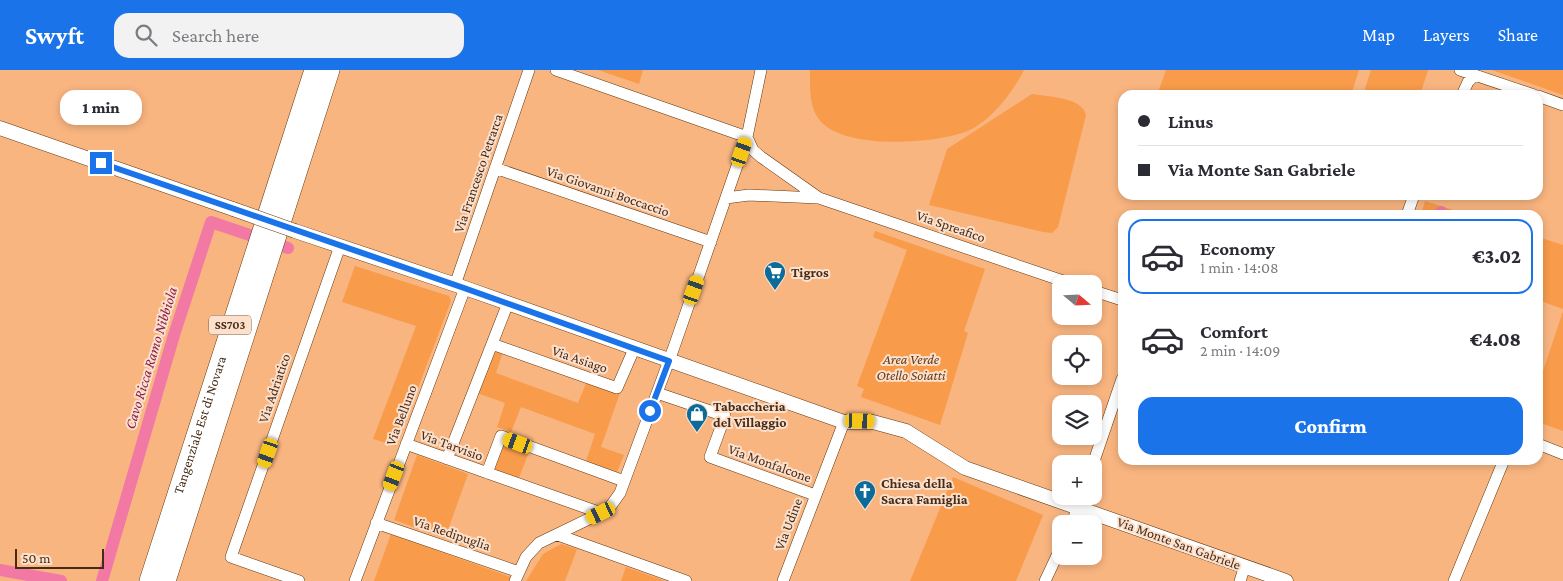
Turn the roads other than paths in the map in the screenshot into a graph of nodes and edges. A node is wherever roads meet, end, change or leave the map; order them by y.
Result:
1 (314, 70) edge
2 (330, 70) edge
3 (528, 70) edge
4 (556, 70) edge
5 (761, 70) edge
6 (1460, 70) edge
7 (1476, 72) edge
8 (1464, 90) edge
9 (1521, 90) edge
10 (1543, 98) edge
11 (1563, 105) edge
12 (0, 128) edge
13 (747, 137) junction
14 (495, 168) junction
15 (726, 198) junction
16 (819, 198) junction
17 (711, 242) junction
18 (340, 246) junction
19 (1052, 277) edge
20 (460, 286) junction
21 (1102, 294) edge
22 (1118, 299) edge
23 (508, 303) junction
24 (492, 344) junction
25 (634, 349) junction
26 (669, 361) junction
27 (1118, 391) edge
28 (657, 393) junction
29 (844, 422) junction
30 (406, 444) junction
31 (1543, 446) edge
32 (1563, 454) edge
33 (1096, 455) edge
34 (447, 459) junction
35 (1502, 465) edge
36 (487, 473) junction
37 (624, 481) junction
38 (1052, 494) edge
39 (815, 495) junction
40 (1088, 505) edge
41 (601, 513) junction
42 (376, 522) junction
43 (558, 535) junction
44 (1053, 565) edge
45 (1245, 566) junction
46 (517, 577) edge
47 (149, 581) edge
48 (166, 581) edge
49 (299, 581) edge
50 (355, 581) edge
51 (686, 581) edge
52 (783, 581) edge
53 (1045, 581) edge
54 (1240, 581) edge
55 (1286, 581) edge
56 (1454, 581) edge

1 - 47 highway, Tangenziale Est di Novara / SS703
2 - 48 highway, Tangenziale Est di Novara / SS703
3 - 14 street, Via Francesco Petrarca
4 - 13 street
5 - 13 street
6 - 7 street
7 - 8 street
7 - 9 street
10 - 11 street
12 - 18 street, Via Monte San Gabriele, bridge
13 - 15 street
13 - 16 street, Via Spreafico
14 - 17 street, Via Giovanni Boccaccio
14 - 20 street, Via Francesco Petrarca
15 - 16 street, Via Spreafico
15 - 17 street
16 - 19 street, Via Spreafico
17 - 26 street
18 - 20 street, Via Monte San Gabriele
18 - 49 street, Via Adriatico
20 - 23 street, Via Monte San Gabriele
20 - 30 street, Via Belluno
21 - 22 street
23 - 24 street
23 - 25 street, Via Monte San Gabriele
24 - 25 street, Via Asiago
24 - 34 street
25 - 26 street, Via Monte San Gabriele
26 - 28 street
26 - 29 street, Via Monte San Gabriele
27 - 33 street
28 - 37 street
28 - 39 street, Via Monfalcone
29 - 38 street, Via Monte San Gabriele
29 - 39 street, Via Udine
30 - 34 street, Via Tarvisio
30 - 42 street, Via Belluno
31 - 32 street
34 - 36 street, Via Tarvisio
35 - 56 street
36 - 37 street
36 - 41 street, Via Tarvisio
37 - 41 street
39 - 52 street, Via Udine
40 - 45 street, Via Monte San Gabriele
41 - 43 street
42 - 46 street, Via Redipuglia
42 - 50 street, Via Belluno
43 - 46 street
43 - 51 street
44 - 53 street
45 - 54 street
45 - 55 street, Via Monte San Gabriele

